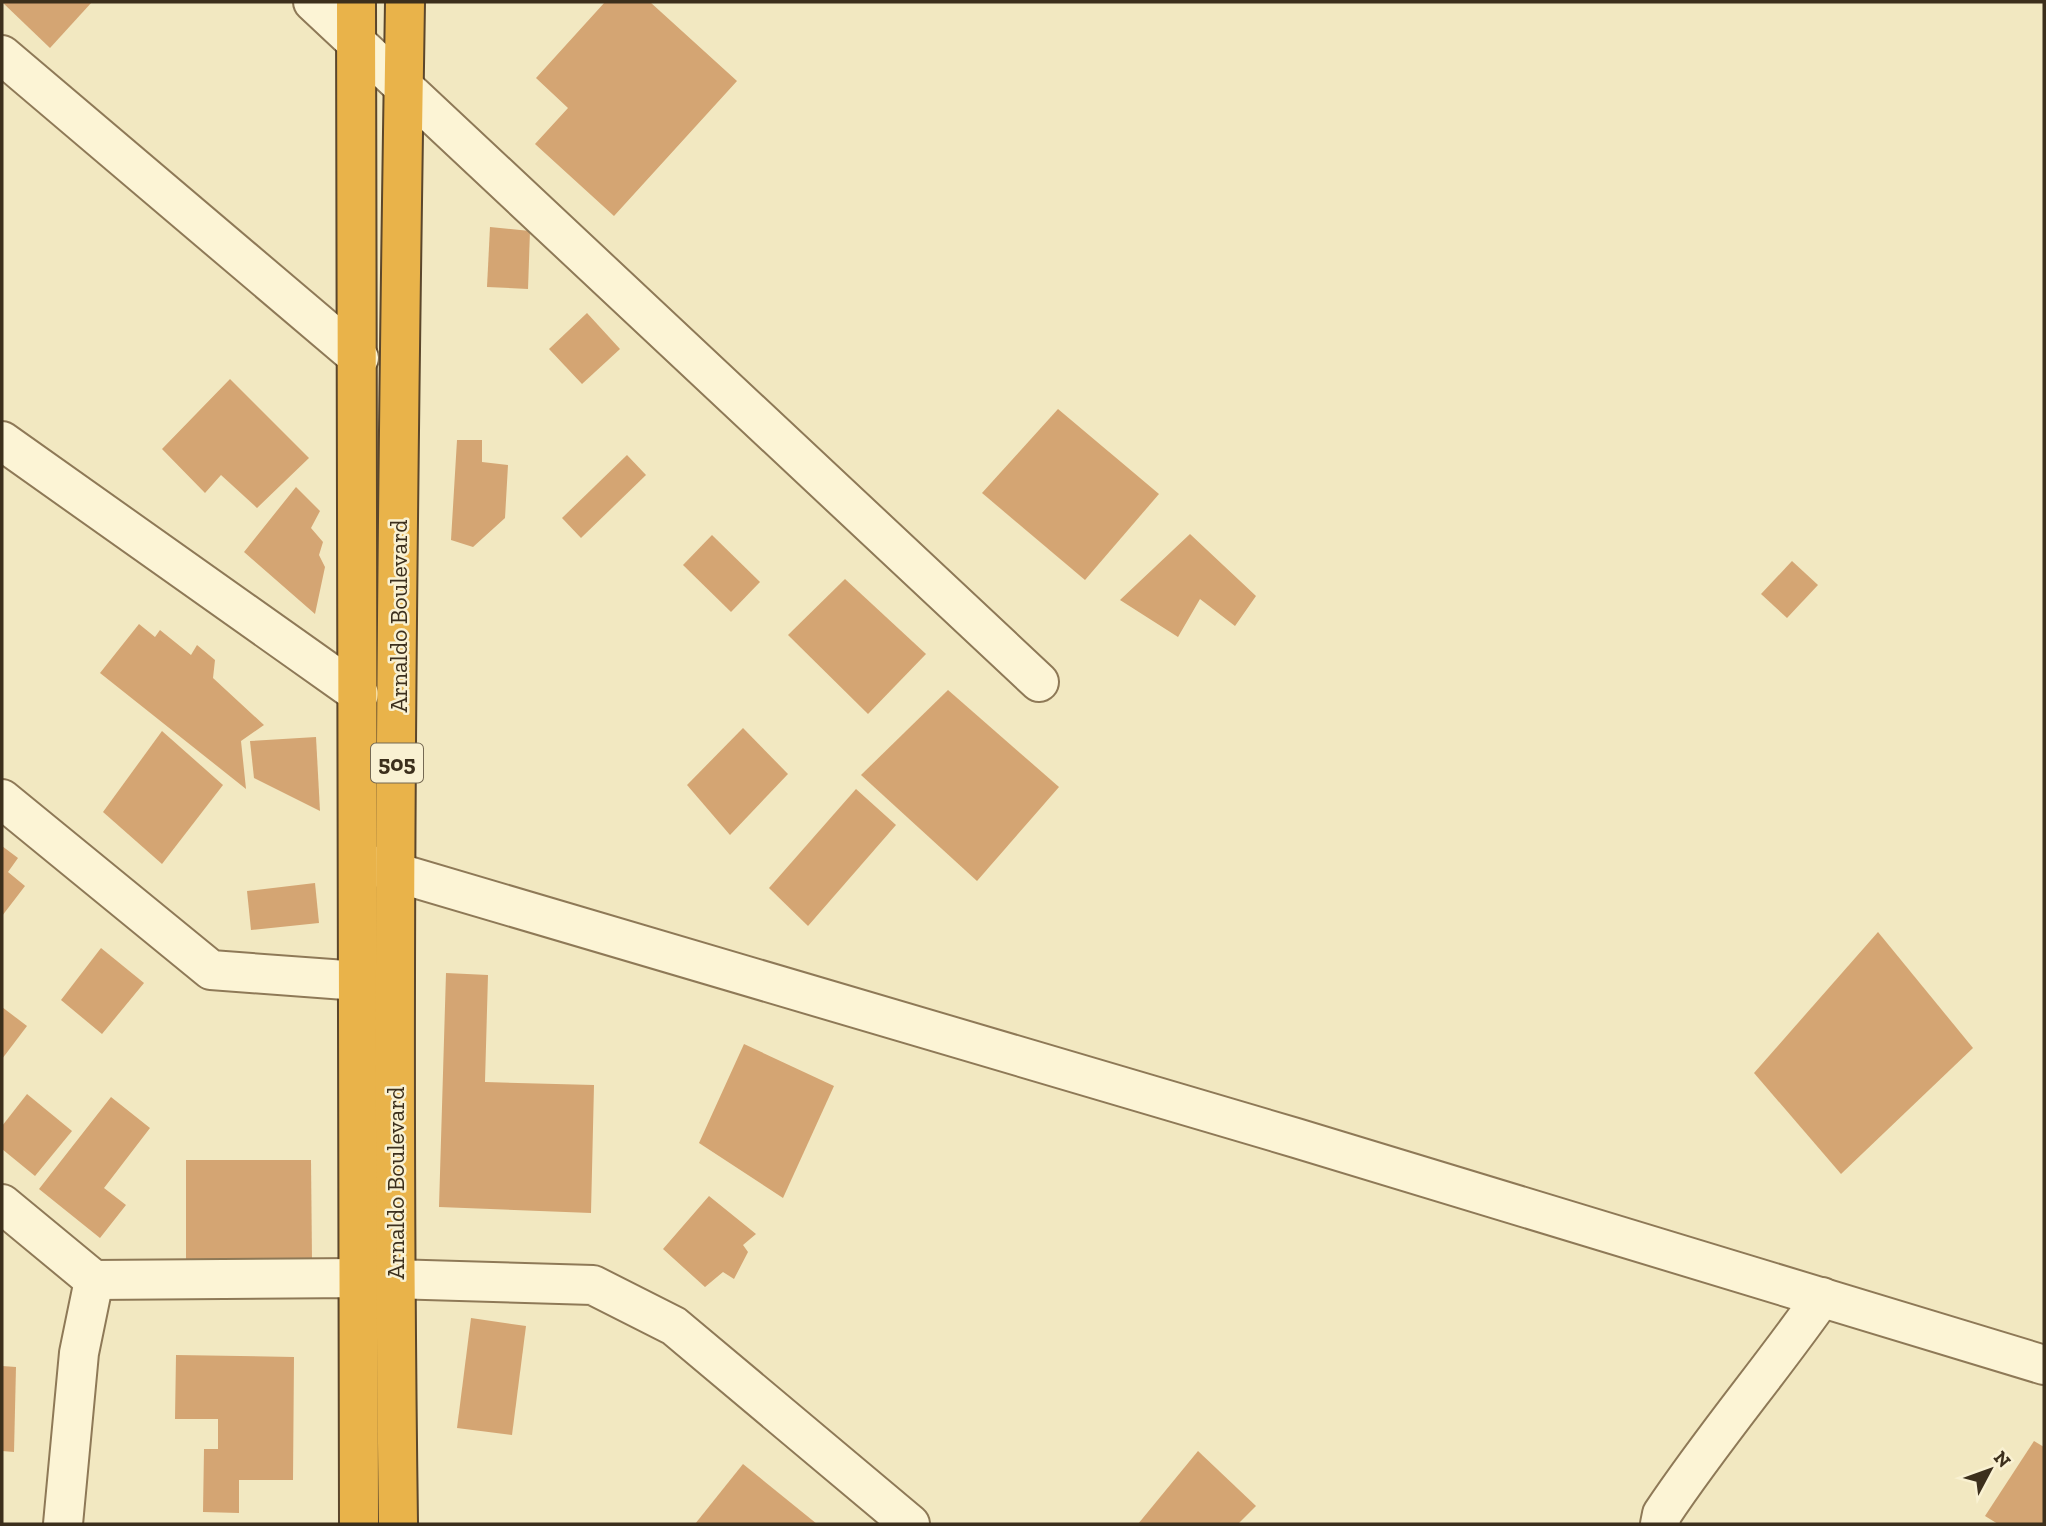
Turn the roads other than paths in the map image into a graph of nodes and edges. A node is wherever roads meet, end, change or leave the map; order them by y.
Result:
1 (313, 2) edge
2 (356, 2) edge
3 (405, 2) edge
4 (355, 39) junction
5 (2, 55) edge
6 (403, 84) junction
7 (359, 358) junction
8 (2, 440) edge
9 (359, 469) junction
10 (399, 474) junction
11 (1039, 682) dead end
12 (359, 694) junction
13 (2, 799) edge
14 (359, 862) junction
15 (396, 872) junction
16 (359, 981) junction
17 (2, 1204) edge
18 (376, 1279) junction
19 (94, 1280) junction
20 (1822, 1297) junction
21 (2044, 1365) edge
22 (63, 1524) edge
23 (359, 1524) edge
24 (398, 1524) edge
25 (910, 1524) edge
26 (1660, 1524) edge

1 - 4 street
2 - 4 highway, Arnaldo Boulevard / 505
3 - 6 highway, Arnaldo Boulevard / 505
4 - 6 street
4 - 7 highway, Arnaldo Boulevard / 505
5 - 7 street
6 - 10 highway, Arnaldo Boulevard / 505
6 - 11 street
7 - 9 highway, Arnaldo Boulevard / 505
8 - 12 street
9 - 10 highway
9 - 12 highway, Arnaldo Boulevard / 505
10 - 15 highway, Arnaldo Boulevard / 505
12 - 14 highway, Arnaldo Boulevard / 505
13 - 16 street
14 - 15 street
14 - 16 highway, Arnaldo Boulevard / 505
15 - 18 highway, Arnaldo Boulevard / 505
15 - 20 street
16 - 18 highway, Arnaldo Boulevard / 505
17 - 19 street
18 - 19 street
18 - 23 highway, Arnaldo Boulevard / 505
18 - 24 highway, Arnaldo Boulevard / 505
18 - 25 street
19 - 22 street
20 - 21 street
20 - 26 street

